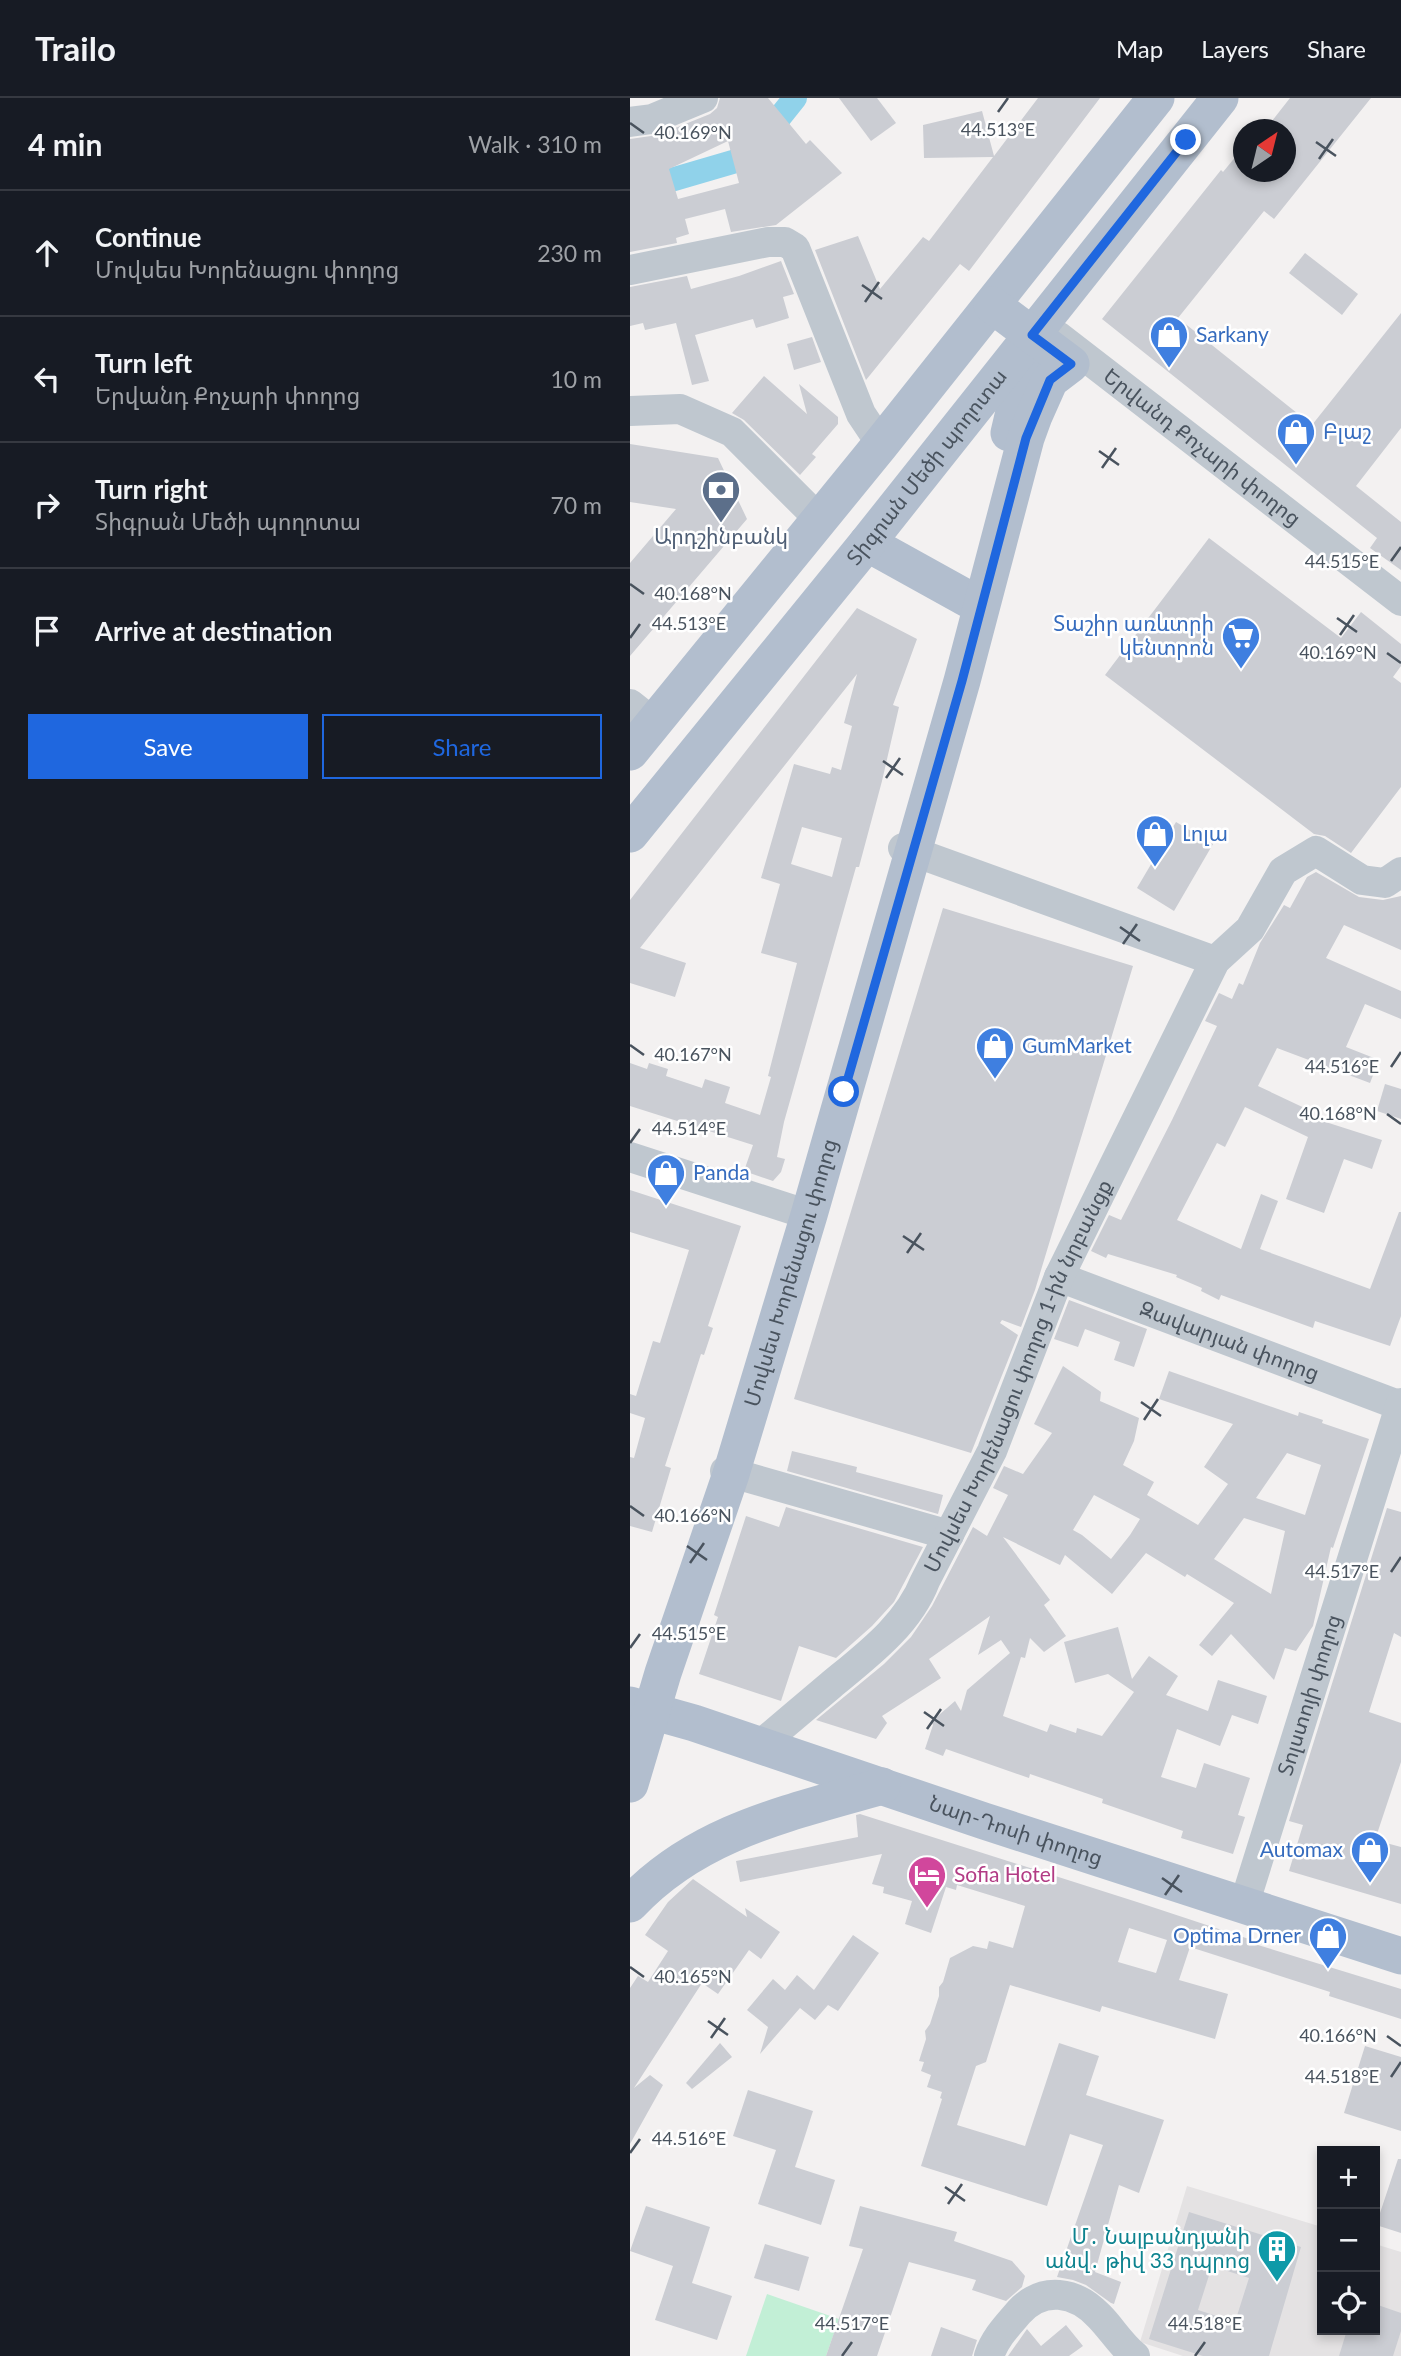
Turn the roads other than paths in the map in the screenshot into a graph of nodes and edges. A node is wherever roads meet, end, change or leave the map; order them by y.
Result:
1 (703, 98) edge
2 (1135, 98) edge
3 (1156, 98) edge
4 (1220, 98) edge
5 (630, 122) edge
6 (1127, 136) junction
7 (630, 270) edge
8 (997, 298) junction
9 (1037, 329) junction
10 (1071, 364) junction
11 (630, 411) edge
12 (881, 444) junction
13 (819, 519) junction
14 (867, 543) junction
15 (968, 598) junction
16 (1401, 601) edge
17 (1401, 615) edge
18 (642, 714) edge
19 (630, 752) edge
20 (630, 834) edge
21 (909, 849) junction
22 (1401, 872) edge
23 (1215, 961) junction
24 (630, 1157) edge
25 (806, 1214) junction
26 (1059, 1277) junction
27 (1401, 1405) edge
28 (728, 1472) junction
29 (949, 1535) junction
30 (637, 1713) edge
31 (760, 1745) junction
32 (630, 1784) edge
33 (882, 1786) junction
34 (630, 1904) edge
35 (1244, 1905) junction
36 (1401, 1956) edge
37 (989, 2356) edge
38 (1135, 2356) edge

1 - 5 street
2 - 6 main road
3 - 6 main road
4 - 9 main road, Տիգրան Մեծի պողոտա
6 - 8 main road
7 - 12 street
8 - 9 main road
8 - 12 main road
9 - 10 main road, Երվանդ Քոչարի փողոց
9 - 14 main road, Տիգրան Մեծի պողոտա
9 - 15 main road, Մովսես Խորենացու փողոց
9 - 16 street, Երվանդ Քոչարի փողոց
10 - 17 street, Երվանդ Քոչարի փողոց
10 - 21 main road, Մովսես Խորենացու փողոց
11 - 13 street
12 - 13 main road
13 - 18 main road
14 - 15 main road
14 - 20 main road, Տիգրան Մեծի պողոտա
15 - 21 main road, Մովսես Խորենացու փողոց
18 - 19 main road
21 - 23 street
21 - 25 main road, Մովսես Խորենացու փողոց
22 - 23 street
23 - 26 street, Մովսես Խորենացու փողոց 1-ին նրբանցք
24 - 25 street
25 - 28 main road, Մովսես Խորենացու փողոց
26 - 27 street, Զավարյան փողոց
26 - 29 street, Մովսես Խորենացու փողոց 1-ին նրբանցք
27 - 35 street, Տոլստոյի փողոց
28 - 29 street
28 - 30 main road, Մովսես Խորենացու փողոց
29 - 31 street, Մովսես Խորենացու փողոց 1-ին նրբանցք
30 - 31 main road, Նար-Դոսի փողոց
30 - 32 main road, Մովսես Խորենացու փողոց
31 - 33 main road, Նար-Դոսի փողոց
33 - 34 main road
33 - 35 main road, Նար-Դոսի փողոց
35 - 36 main road, Նար-Դոսի փողոց
37 - 38 street

